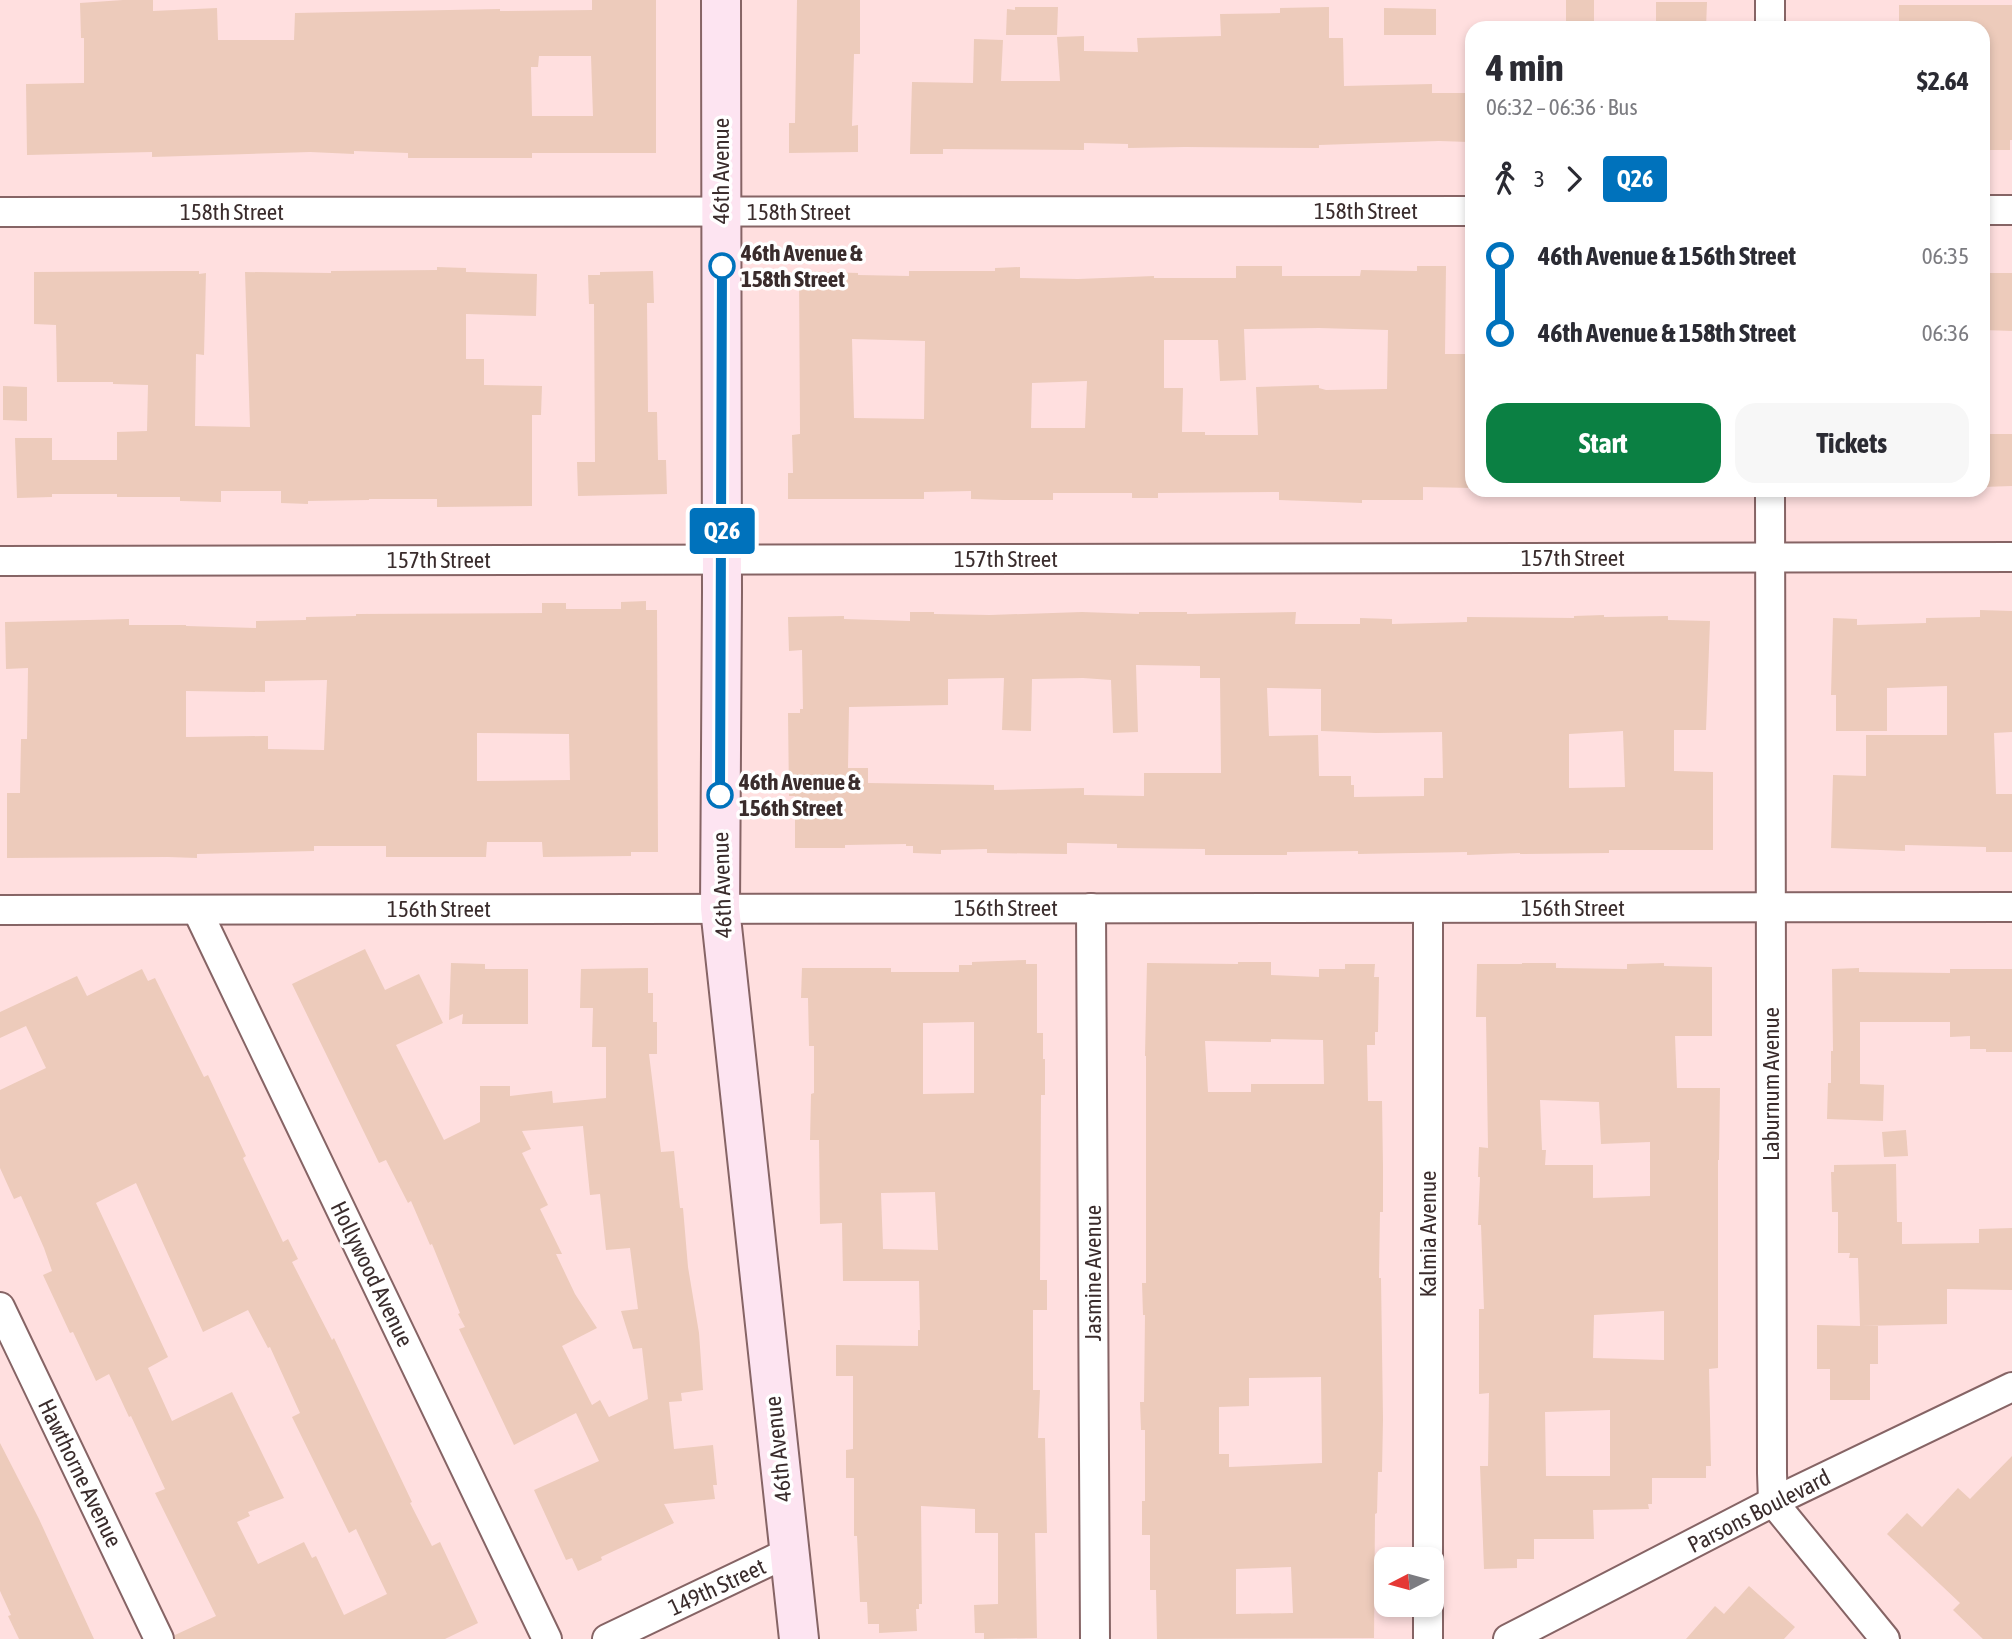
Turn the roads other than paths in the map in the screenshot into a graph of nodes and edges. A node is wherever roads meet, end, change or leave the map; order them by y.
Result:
1 (721, 0) edge
2 (1770, 0) edge
3 (1770, 21) edge
4 (1990, 210) edge
5 (2012, 210) edge
6 (1465, 211) edge
7 (0, 212) edge
8 (721, 212) junction
9 (1770, 497) edge
10 (2012, 557) edge
11 (1770, 558) junction
12 (722, 559) junction
13 (0, 561) edge
14 (1771, 907) junction
15 (2012, 907) edge
16 (720, 908) junction
17 (1091, 908) junction
18 (1428, 908) junction
19 (197, 909) junction
20 (0, 910) edge
21 (0, 1307) edge
22 (2012, 1387) edge
23 (1773, 1502) junction
24 (1428, 1547) edge
25 (789, 1552) junction
26 (1428, 1617) edge
27 (159, 1639) edge
28 (547, 1639) edge
29 (607, 1639) edge
30 (799, 1639) edge
31 (1095, 1639) edge
32 (1428, 1639) edge
33 (1508, 1639) edge
34 (1885, 1639) edge

1 - 8 street, 46th Avenue
2 - 3 street
4 - 5 street
6 - 8 street, 158th Street
7 - 8 street, 158th Street
8 - 12 street, 46th Avenue
9 - 11 street, Laburnum Avenue
10 - 11 street, 157th Street
11 - 12 street, 157th Street
11 - 14 street, Laburnum Avenue
12 - 13 street, 157th Street
12 - 16 street, 46th Avenue
14 - 15 street, 156th Street
14 - 18 street, 156th Street
14 - 23 street, Laburnum Avenue
16 - 17 street, 156th Street
16 - 19 street, 156th Street
16 - 25 street, 46th Avenue
17 - 18 street, 156th Street
17 - 31 street, Jasmine Avenue
18 - 24 street, Kalmia Avenue
19 - 20 street, 156th Street
19 - 28 street, Hollywood Avenue
21 - 27 street, Hawthorne Avenue
22 - 23 street, Parsons Boulevard
23 - 33 street, Parsons Boulevard
23 - 34 street
25 - 29 street, 149th Street
25 - 30 street, 46th Avenue
26 - 32 street

